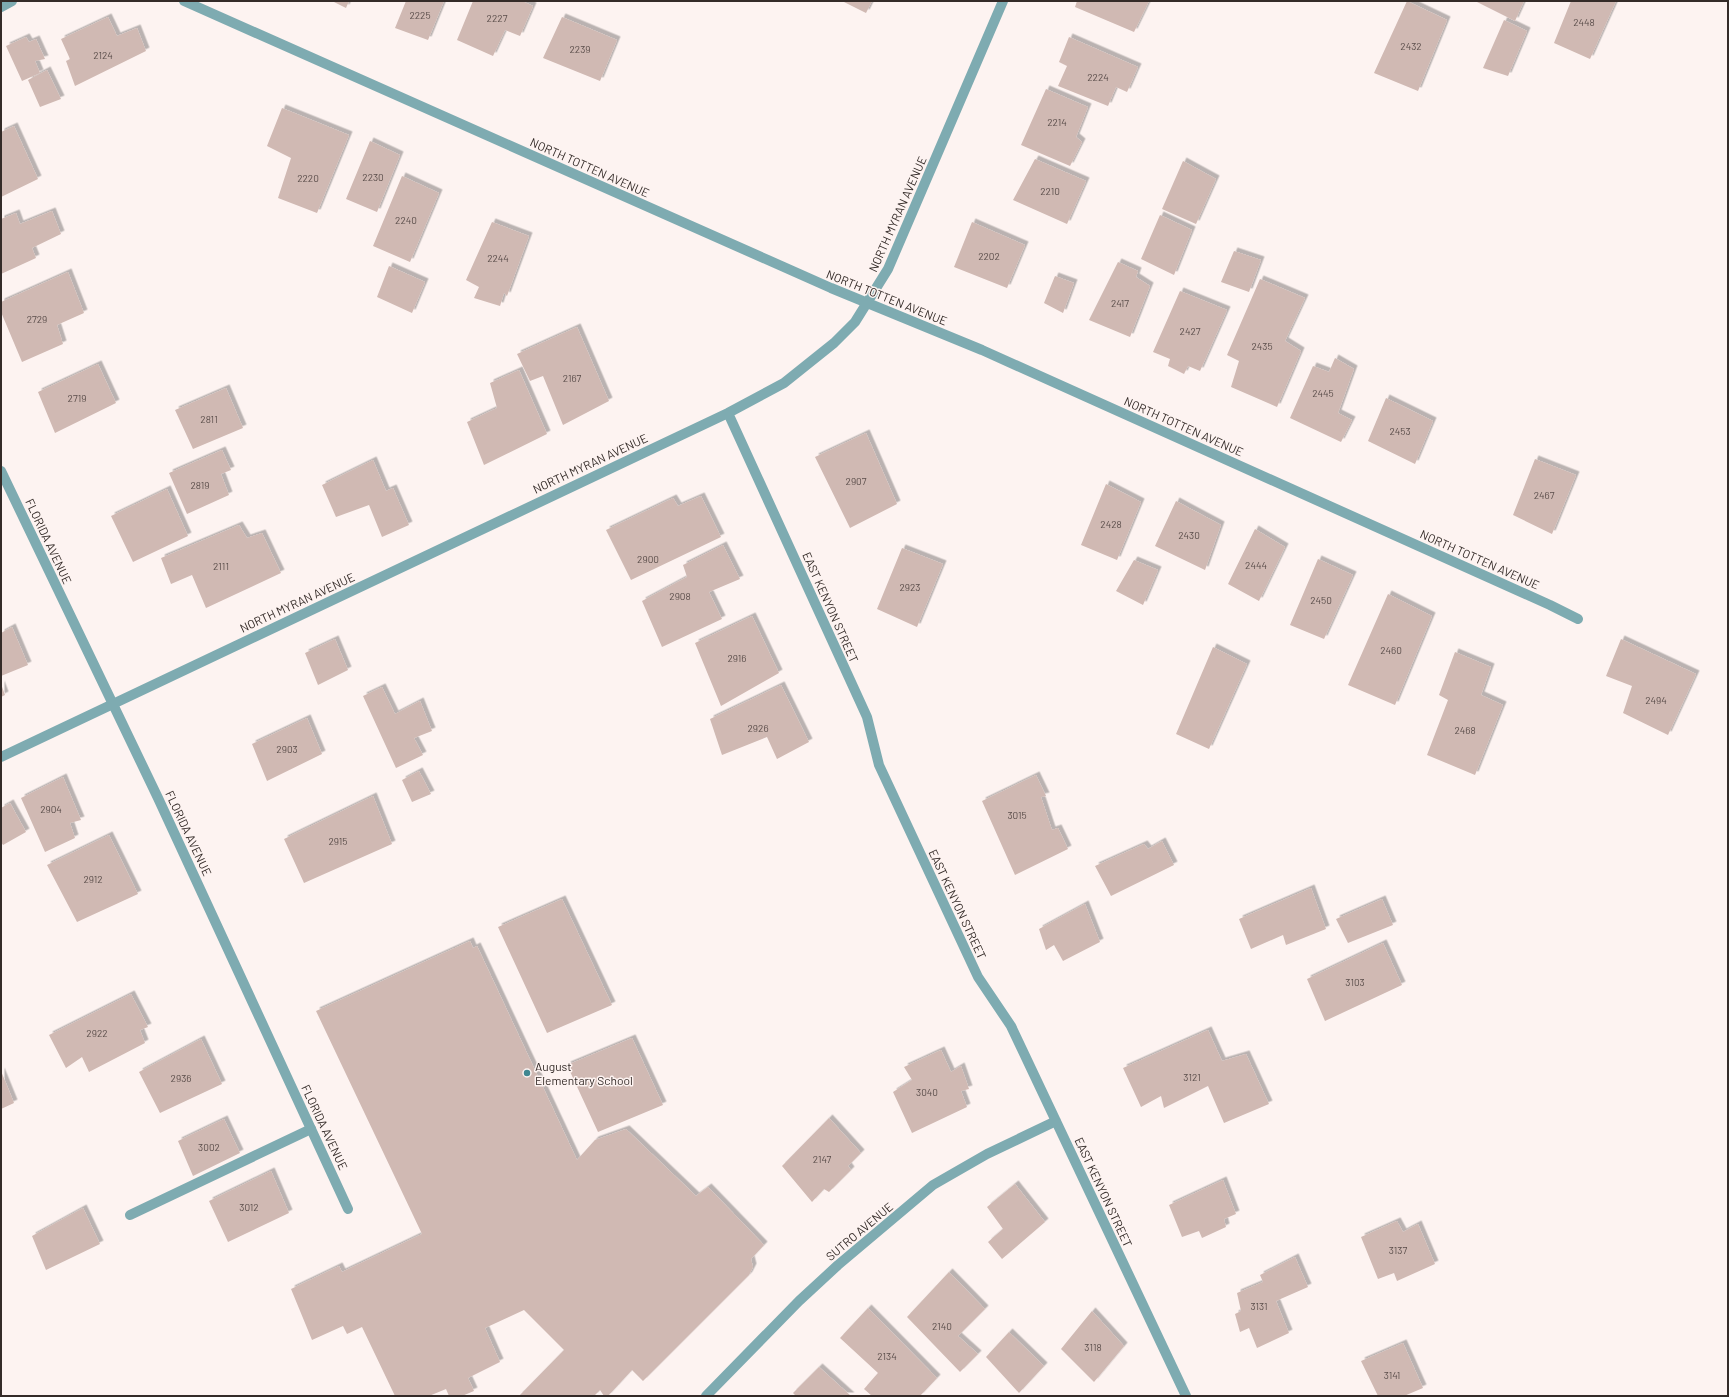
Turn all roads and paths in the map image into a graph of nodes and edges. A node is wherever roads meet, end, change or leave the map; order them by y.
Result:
1 (12, 1) edge
2 (184, 1) edge
3 (1003, 1) edge
4 (1, 7) edge
5 (868, 302) junction
6 (728, 413) junction
7 (1, 471) edge
8 (1578, 619) dead end
9 (112, 704) junction
10 (1, 757) edge
11 (1056, 1121) junction
12 (311, 1129) junction
13 (348, 1209) dead end
14 (130, 1215) dead end
15 (706, 1396) edge
16 (1186, 1396) edge

1 - 4 street
2 - 5 street, NORTH TOTTEN AVENUE
3 - 5 street, NORTH MYRAN AVENUE
5 - 6 street, NORTH MYRAN AVENUE
5 - 8 street, NORTH TOTTEN AVENUE
6 - 9 street, NORTH MYRAN AVENUE
6 - 11 street, EAST KENYON STREET
7 - 9 street, FLORIDA AVENUE
9 - 10 street, NORTH MYRAN AVENUE
9 - 12 street, FLORIDA AVENUE
11 - 15 street, SUTRO AVENUE
11 - 16 street, EAST KENYON STREET
12 - 13 street, FLORIDA AVENUE
12 - 14 street

